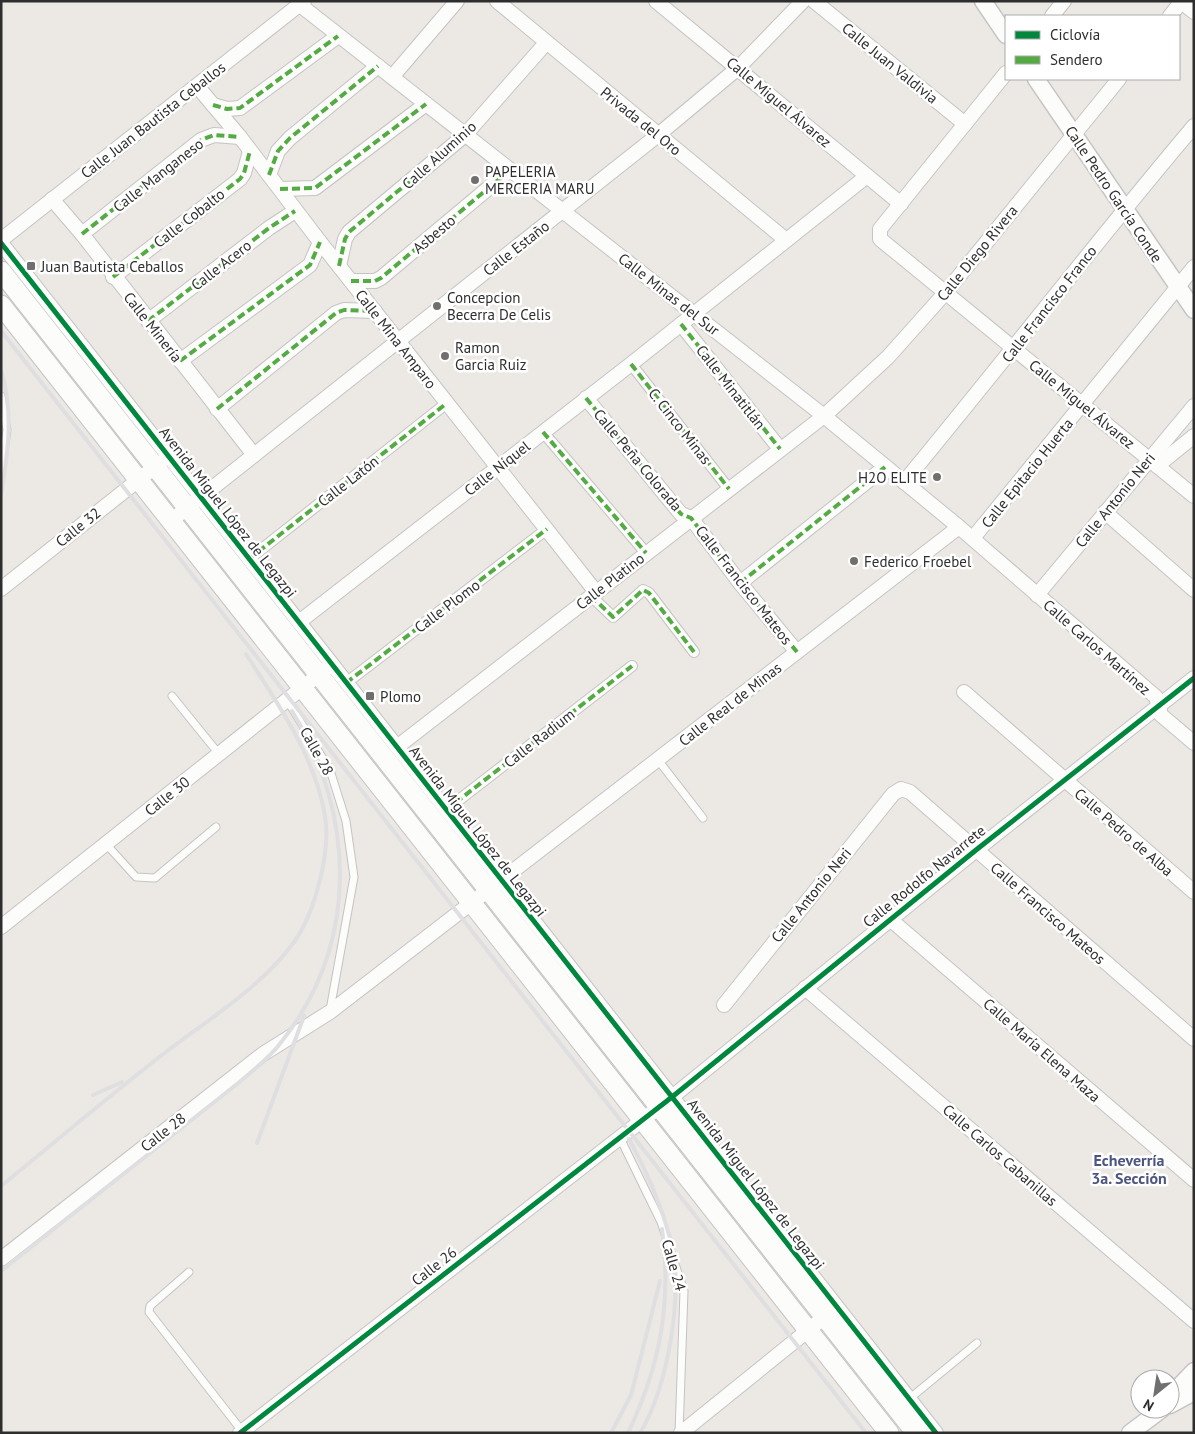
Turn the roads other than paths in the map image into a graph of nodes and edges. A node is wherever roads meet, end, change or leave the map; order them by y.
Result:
1 (457, 1) edge
2 (497, 1) edge
3 (656, 1) edge
4 (803, 1) edge
5 (814, 1) edge
6 (983, 1) edge
7 (1064, 1) edge
8 (300, 2) edge
9 (1181, 2) edge
10 (1194, 12) edge
11 (1053, 15) edge
12 (1171, 15) edge
13 (1005, 34) edge
14 (338, 36) junction
15 (546, 43) junction
16 (378, 66) junction
17 (738, 68) junction
18 (1005, 74) edge
19 (392, 77) junction
20 (1037, 80) edge
21 (1117, 80) edge
22 (197, 86) junction
23 (426, 104) junction
24 (213, 105) junction
25 (965, 124) junction
26 (1194, 126) edge
27 (1073, 134) junction
28 (465, 135) junction
29 (658, 135) junction
30 (240, 137) junction
31 (250, 151) junction
32 (510, 170) junction
33 (269, 175) junction
34 (867, 176) junction
35 (280, 189) junction
36 (52, 199) junction
37 (901, 204) junction
38 (1123, 209) junction
39 (296, 211) junction
40 (563, 211) junction
41 (82, 234) junction
42 (1, 240) edge
43 (786, 240) junction
44 (320, 242) junction
45 (1, 244) edge
46 (339, 266) junction
47 (1194, 267) edge
48 (1, 271) edge
49 (114, 277) junction
50 (351, 281) junction
51 (1177, 287) junction
52 (946, 292) junction
53 (1, 305) edge
54 (1194, 310) edge
55 (374, 311) junction
56 (694, 314) junction
57 (148, 321) junction
58 (681, 324) junction
59 (398, 341) junction
60 (1014, 349) junction
61 (180, 361) junction
62 (631, 364) junction
63 (1, 396) edge
64 (586, 398) junction
65 (447, 403) junction
66 (1083, 405) junction
67 (1194, 406) edge
68 (218, 409) junction
69 (824, 416) junction
70 (543, 432) junction
71 (1194, 436) edge
72 (780, 450) junction
73 (254, 455) junction
74 (161, 461) junction
75 (1153, 463) junction
76 (498, 467) junction
77 (885, 467) junction
78 (1, 474) edge
79 (138, 480) junction
80 (904, 482) junction
81 (729, 489) junction
82 (1194, 496) edge
83 (194, 502) junction
84 (1105, 512) junction
85 (692, 518) junction
86 (172, 520) junction
87 (959, 527) junction
88 (547, 529) junction
89 (973, 538) junction
90 (646, 554) junction
91 (249, 559) junction
92 (740, 583) junction
93 (1, 589) edge
94 (1194, 590) edge
95 (594, 594) junction
96 (1037, 595) junction
97 (299, 622) junction
98 (694, 652) dead end
99 (797, 652) junction
100 (632, 666) dead end
101 (326, 670) junction
102 (1194, 678) edge
103 (346, 683) junction
104 (303, 687) junction
105 (964, 692) dead end
106 (172, 696) dead end
107 (288, 700) junction
108 (1158, 705) junction
109 (1194, 743) edge
110 (397, 747) junction
111 (219, 754) junction
112 (658, 760) junction
113 (1065, 780) junction
114 (901, 788) joint
115 (446, 810) junction
116 (704, 818) dead end
117 (216, 827) dead end
118 (106, 844) junction
119 (976, 850) junction
120 (495, 886) junction
121 (1194, 892) edge
122 (473, 903) junction
123 (891, 920) junction
124 (1, 927) edge
125 (805, 988) junction
126 (724, 1005) dead end
127 (330, 1012) junction
128 (1194, 1039) edge
129 (666, 1102) junction
130 (643, 1120) junction
131 (620, 1138) junction
132 (1194, 1180) edge
133 (1, 1259) edge
134 (189, 1272) dead end
135 (831, 1312) junction
136 (1194, 1321) edge
137 (808, 1330) junction
138 (977, 1343) dead end
139 (1194, 1370) edge
140 (1180, 1385) edge
141 (1194, 1392) edge
142 (909, 1399) junction
143 (1180, 1399) edge
144 (1149, 1419) edge
145 (241, 1432) edge
146 (680, 1433) edge
147 (889, 1433) edge
148 (916, 1433) edge
149 (936, 1433) edge
150 (1130, 1433) edge

1 - 19 street
2 - 15 street, Privada del Oro
3 - 17 street, Calle Miguel Álvarez
4 - 17 street, Calle Estaño
5 - 25 street, Calle Juan Valdivia
6 - 13 street
7 - 11 street
8 - 14 street, Calle Minas del Sur
8 - 22 street, Calle Juan Bautista Ceballos
9 - 10 street
9 - 12 street
14 - 16 street, Calle Minas del Sur
14 - 24 street
15 - 28 street, Calle Aluminio
15 - 29 street, Privada del Oro
16 - 19 street, Calle Minas del Sur
16 - 33 street
17 - 29 street, Calle Estaño
17 - 34 street, Calle Miguel Álvarez
18 - 25 street
19 - 23 street, Calle Minas del Sur
20 - 27 street, Calle Pedro García Conde
21 - 27 street, Calle Diego Rivera
22 - 24 street, Calle Mina Amparo
22 - 36 street, Calle Juan Bautista Ceballos
23 - 28 street, Calle Minas del Sur
23 - 35 street
24 - 30 street, Calle Mina Amparo
25 - 37 street
26 - 38 street, Calle Francisco Franco
27 - 38 street, Calle Pedro García Conde
27 - 52 street, Calle Diego Rivera
28 - 32 street, Calle Minas del Sur
28 - 46 street, Calle Aluminio
29 - 40 street, Calle Estaño
29 - 43 street, Privada del Oro
30 - 31 street, Calle Mina Amparo
30 - 41 street, Calle Manganeso
31 - 33 street, Calle Mina Amparo
31 - 49 street, Calle Cobalto
32 - 40 street, Calle Minas del Sur
32 - 50 street, Asbesto
33 - 35 street, Calle Mina Amparo
34 - 37 street, Calle Miguel Álvarez
34 - 43 street, Calle Níquel
35 - 39 street, Calle Mina Amparo
36 - 41 street, Calle Minería
36 - 42 street, Calle Juan Bautista Ceballos
37 - 52 street, Calle Miguel Álvarez
38 - 51 street, Calle Pedro García Conde
38 - 60 street, Calle Francisco Franco
39 - 44 street, Calle Mina Amparo
39 - 57 street, Calle Acero
40 - 56 street, Calle Minas del Sur
40 - 59 street, Calle Estaño
41 - 49 street, Calle Minería
43 - 56 street, Calle Níquel
44 - 46 street, Calle Mina Amparo
44 - 61 street
45 - 74 street, Avenida Miguel López de Legazpi
46 - 50 street, Calle Mina Amparo
47 - 51 street, Calle Epitacio Huerta
48 - 74 main road, Avenida Miguel López de Legazpi
49 - 57 street, Calle Minería
50 - 55 street, Calle Mina Amparo
51 - 54 street, Calle Pedro García Conde
51 - 66 street, Calle Epitacio Huerta
52 - 60 street, Calle Miguel Álvarez
52 - 69 street, Calle Diego Rivera
53 - 79 main road
55 - 59 street, Calle Mina Amparo
55 - 68 street
56 - 58 street, Calle Níquel
56 - 69 street, Calle Minas del Sur
57 - 61 street, Calle Minería
58 - 62 street, Calle Níquel
58 - 72 street, Calle Minatitlán
59 - 65 street, Calle Mina Amparo
59 - 73 street, Calle Estaño
60 - 66 street, Calle Miguel Álvarez
60 - 80 street, Calle Francisco Franco
61 - 68 street, Calle Minería
62 - 64 street, Calle Níquel
62 - 81 street, C. Cinco Minas
63 - 78 lane
64 - 70 street, Calle Níquel
64 - 85 street, Calle Peña Colorada
65 - 76 street, Calle Mina Amparo
65 - 91 street, Calle Latón
66 - 75 street, Calle Miguel Álvarez
66 - 89 street, Calle Epitacio Huerta
67 - 75 street, Calle Antonio Neri
68 - 73 street, Calle Minería
69 - 72 street, Calle Platino
69 - 77 street, Calle Minas del Sur
70 - 76 street, Calle Níquel
70 - 90 street
71 - 75 street
72 - 81 street, Calle Platino
73 - 83 street, Calle Estaño
74 - 79 street, Calle 32
74 - 83 main road, Avenida Miguel López de Legazpi
75 - 82 street, Calle Miguel Álvarez
75 - 84 street, Calle Antonio Neri
76 - 88 street, Calle Mina Amparo
76 - 97 street, Calle Níquel
77 - 80 street, Calle Minas del Sur
77 - 92 street
79 - 86 main road
79 - 93 street, Calle 32
80 - 87 street, Calle Minas del Sur
81 - 85 street, Calle Platino
83 - 86 street, Calle Estaño
83 - 91 street, Avenida Miguel López de Legazpi
83 - 101 main road, Avenida Miguel López de Legazpi
84 - 94 street
84 - 96 street, Calle Antonio Neri
85 - 90 street, Calle Platino
85 - 92 street, Calle Francisco Mateos
86 - 104 main road
87 - 89 street, Calle Minas del Sur
87 - 99 street, Calle Real de Minas
88 - 95 street, Calle Mina Amparo
88 - 103 street, Calle Plomo
89 - 96 street, Calle Minas del Sur
90 - 95 street, Calle Platino
91 - 97 street, Avenida Miguel López de Legazpi
92 - 99 street, Calle Francisco Mateos
95 - 98 street, Calle Mina Amparo
95 - 110 street, Calle Platino
96 - 108 street, Calle Carlos Martínez
97 - 101 street, Avenida Miguel López de Legazpi
99 - 112 street, Calle Real de Minas
100 - 115 street, Calle Radium
101 - 103 street, Avenida Miguel López de Legazpi
101 - 104 street, Calle 30
101 - 120 main road, Avenida Miguel López de Legazpi
102 - 108 street, Calle Rodolfo Navarrete
103 - 110 street, Avenida Miguel López de Legazpi
104 - 107 street, Calle 30
104 - 122 main road
105 - 113 street, Calle Pedro de Alba
106 - 111 lane
107 - 111 street, Calle 30
107 - 127 lane, Calle 28
108 - 109 street, Calle Carlos Martínez
108 - 113 street, Calle Rodolfo Navarrete
110 - 115 street, Avenida Miguel López de Legazpi
111 - 118 street, Calle 30
112 - 116 lane
112 - 120 street, Calle Real de Minas
113 - 119 street, Calle Rodolfo Navarrete
113 - 121 street, Calle Pedro de Alba
114 - 119 street, Calle Francisco Mateos
114 - 126 street, Calle Antonio Neri
115 - 120 street, Avenida Miguel López de Legazpi
117 - 118 lane
118 - 124 street, Calle 30
119 - 123 street, Calle Rodolfo Navarrete
119 - 128 street, Calle Francisco Mateos
120 - 122 street, Calle Real de Minas
120 - 129 main road, Avenida Miguel López de Legazpi
122 - 127 street, Calle 28
122 - 130 main road
123 - 125 street, Calle Rodolfo Navarrete
123 - 132 street, Calle María Elena Maza
125 - 129 street, Calle Rodolfo Navarrete
125 - 136 street, Calle Carlos Cabanillas
127 - 133 street, Calle 28
129 - 130 street, Calle Rodolfo Navarrete
129 - 135 main road, Avenida Miguel López de Legazpi
130 - 131 street, Calle 26
130 - 137 main road
131 - 145 street, Calle 26
131 - 146 lane, Calle 24
134 - 145 lane
135 - 137 street, Calle 24
135 - 142 street, Avenida Miguel López de Legazpi
135 - 148 main road, Avenida Miguel López de Legazpi
137 - 146 street, Calle 24
137 - 147 main road
138 - 142 lane
139 - 140 street
141 - 143 street
142 - 149 street, Avenida Miguel López de Legazpi
144 - 150 street

